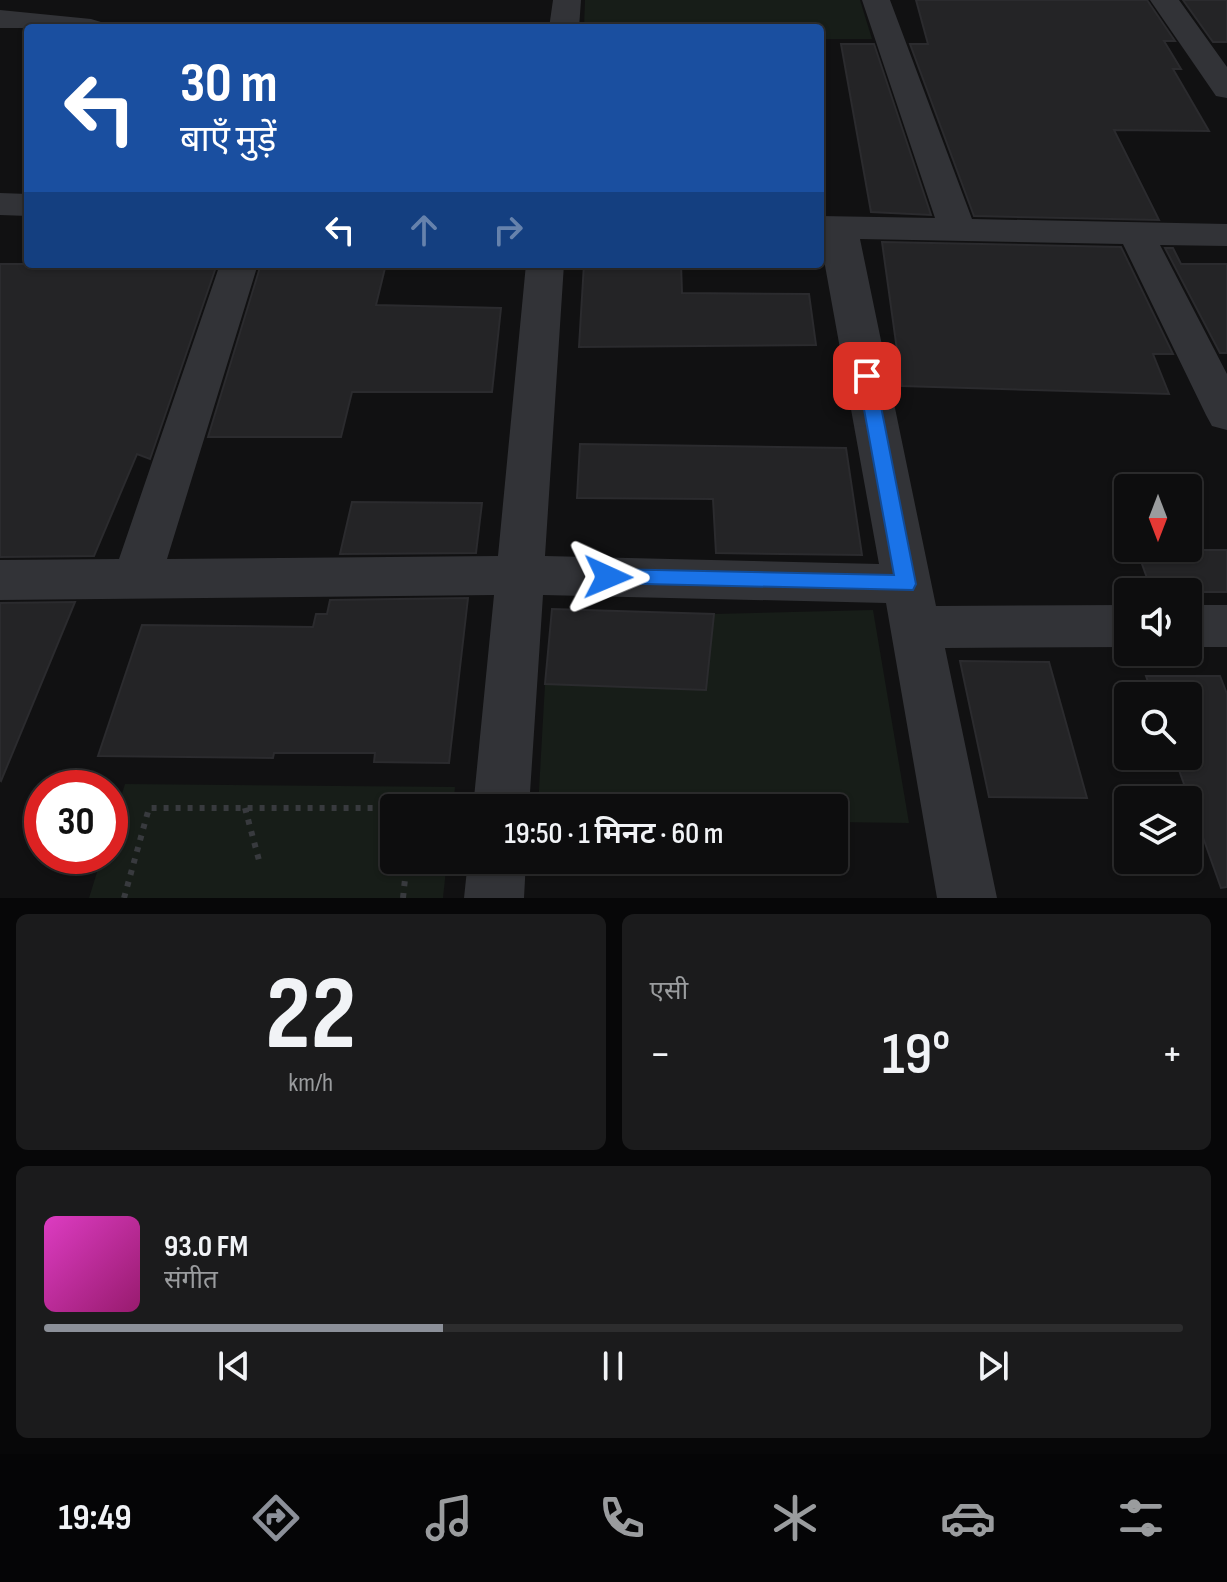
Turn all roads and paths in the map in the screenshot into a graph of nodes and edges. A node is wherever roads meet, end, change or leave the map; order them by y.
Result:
1 (567, 0) edge
2 (876, 0) edge
3 (1164, 0) edge
4 (0, 19) edge
5 (51, 24) edge
6 (564, 24) edge
7 (1227, 89) edge
8 (0, 204) edge
9 (24, 205) edge
10 (829, 227) edge
11 (958, 231) junction
12 (1136, 233) junction
13 (1227, 235) edge
14 (238, 268) edge
15 (545, 268) edge
16 (1227, 415) edge
17 (519, 575) junction
18 (0, 580) edge
19 (136, 581) junction
20 (910, 605) junction
21 (1114, 625) edge
22 (1202, 626) edge
23 (1227, 626) edge
24 (502, 794) edge
25 (245, 808) junction
26 (380, 808) edge
27 (260, 864) dead end
28 (406, 874) edge
29 (496, 874) edge
30 (124, 898) edge
31 (403, 898) edge
32 (494, 898) edge
33 (967, 898) edge

1 - 6 street
2 - 11 street
3 - 7 street
4 - 5 street
8 - 9 street
10 - 11 street
10 - 20 street
11 - 12 street
12 - 13 street
12 - 16 street
14 - 19 street
15 - 17 street
17 - 19 street
17 - 20 street
17 - 24 street
18 - 19 street
20 - 21 street
20 - 33 street
22 - 23 street
25 - 26 path
25 - 27 path
25 - 30 path
28 - 31 path
29 - 32 street

